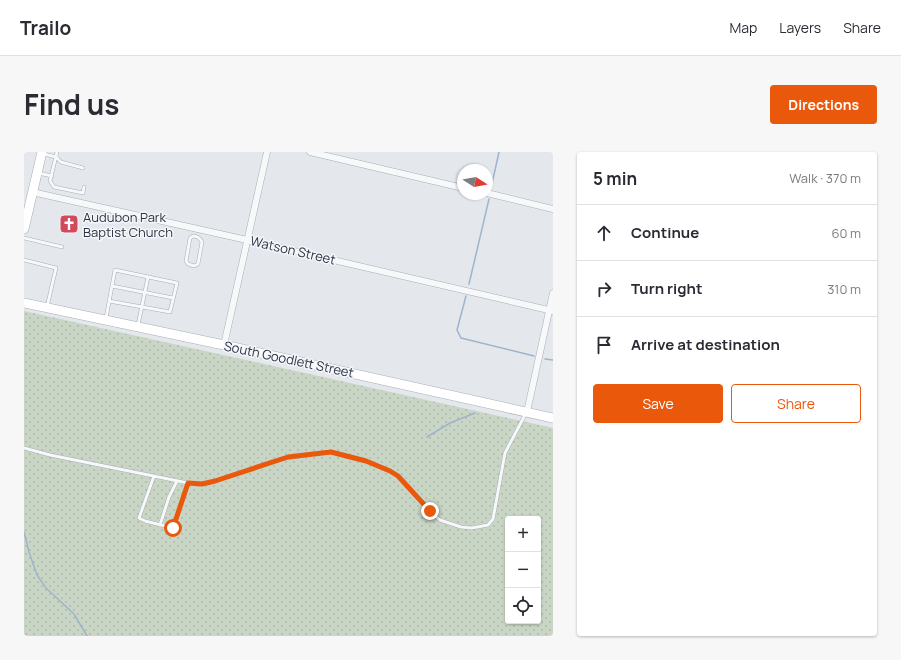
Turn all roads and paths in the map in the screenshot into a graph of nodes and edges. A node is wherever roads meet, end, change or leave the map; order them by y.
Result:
1 (57, 152) edge
2 (267, 152) edge
3 (310, 152) edge
4 (42, 153) edge
5 (56, 157) junction
6 (83, 168) dead end
7 (37, 172) junction
8 (52, 176) junction
9 (84, 187) dead end
10 (457, 187) edge
11 (63, 189) junction
12 (32, 192) junction
13 (493, 194) edge
14 (61, 198) junction
15 (553, 209) edge
16 (24, 229) edge
17 (198, 229) junction
18 (196, 236) junction
19 (24, 238) edge
20 (247, 240) junction
21 (62, 247) dead end
22 (24, 260) edge
23 (148, 277) junction
24 (112, 286) junction
25 (145, 292) junction
26 (553, 293) edge
27 (173, 298) junction
28 (109, 301) junction
29 (24, 303) edge
30 (142, 307) junction
31 (46, 308) junction
32 (551, 311) edge
33 (106, 320) junction
34 (137, 326) junction
35 (224, 345) junction
36 (527, 412) junction
37 (553, 418) edge
38 (24, 448) edge
39 (154, 476) junction
40 (177, 481) junction
41 (188, 483) junction
42 (160, 525) junction

1 - 5 lane
2 - 20 street
3 - 10 street
4 - 5 lane
4 - 7 main road
5 - 6 lane
5 - 8 lane
7 - 8 lane
7 - 12 main road
8 - 11 lane
9 - 11 lane
11 - 14 lane
12 - 14 street, Watson Street
12 - 16 main road
13 - 15 street
14 - 17 street, Watson Street
17 - 18 lane
17 - 20 street, Watson Street
18 - 18 lane
19 - 21 lane
20 - 32 street, Watson Street
20 - 35 street
22 - 31 lane
23 - 24 lane
23 - 25 lane
23 - 27 lane
24 - 25 lane
24 - 28 lane
25 - 27 lane
25 - 30 lane
26 - 32 street
27 - 30 lane
28 - 30 lane
28 - 33 lane
29 - 31 main road, South Goodlett Street
30 - 34 lane
31 - 33 main road, South Goodlett Street
32 - 36 street
33 - 34 main road, South Goodlett Street
34 - 35 main road, South Goodlett Street
35 - 36 main road, South Goodlett Street
36 - 37 main road, South Goodlett Street
36 - 41 lane
38 - 39 lane
39 - 40 lane
39 - 42 lane
40 - 41 lane
40 - 42 lane
41 - 42 lane

